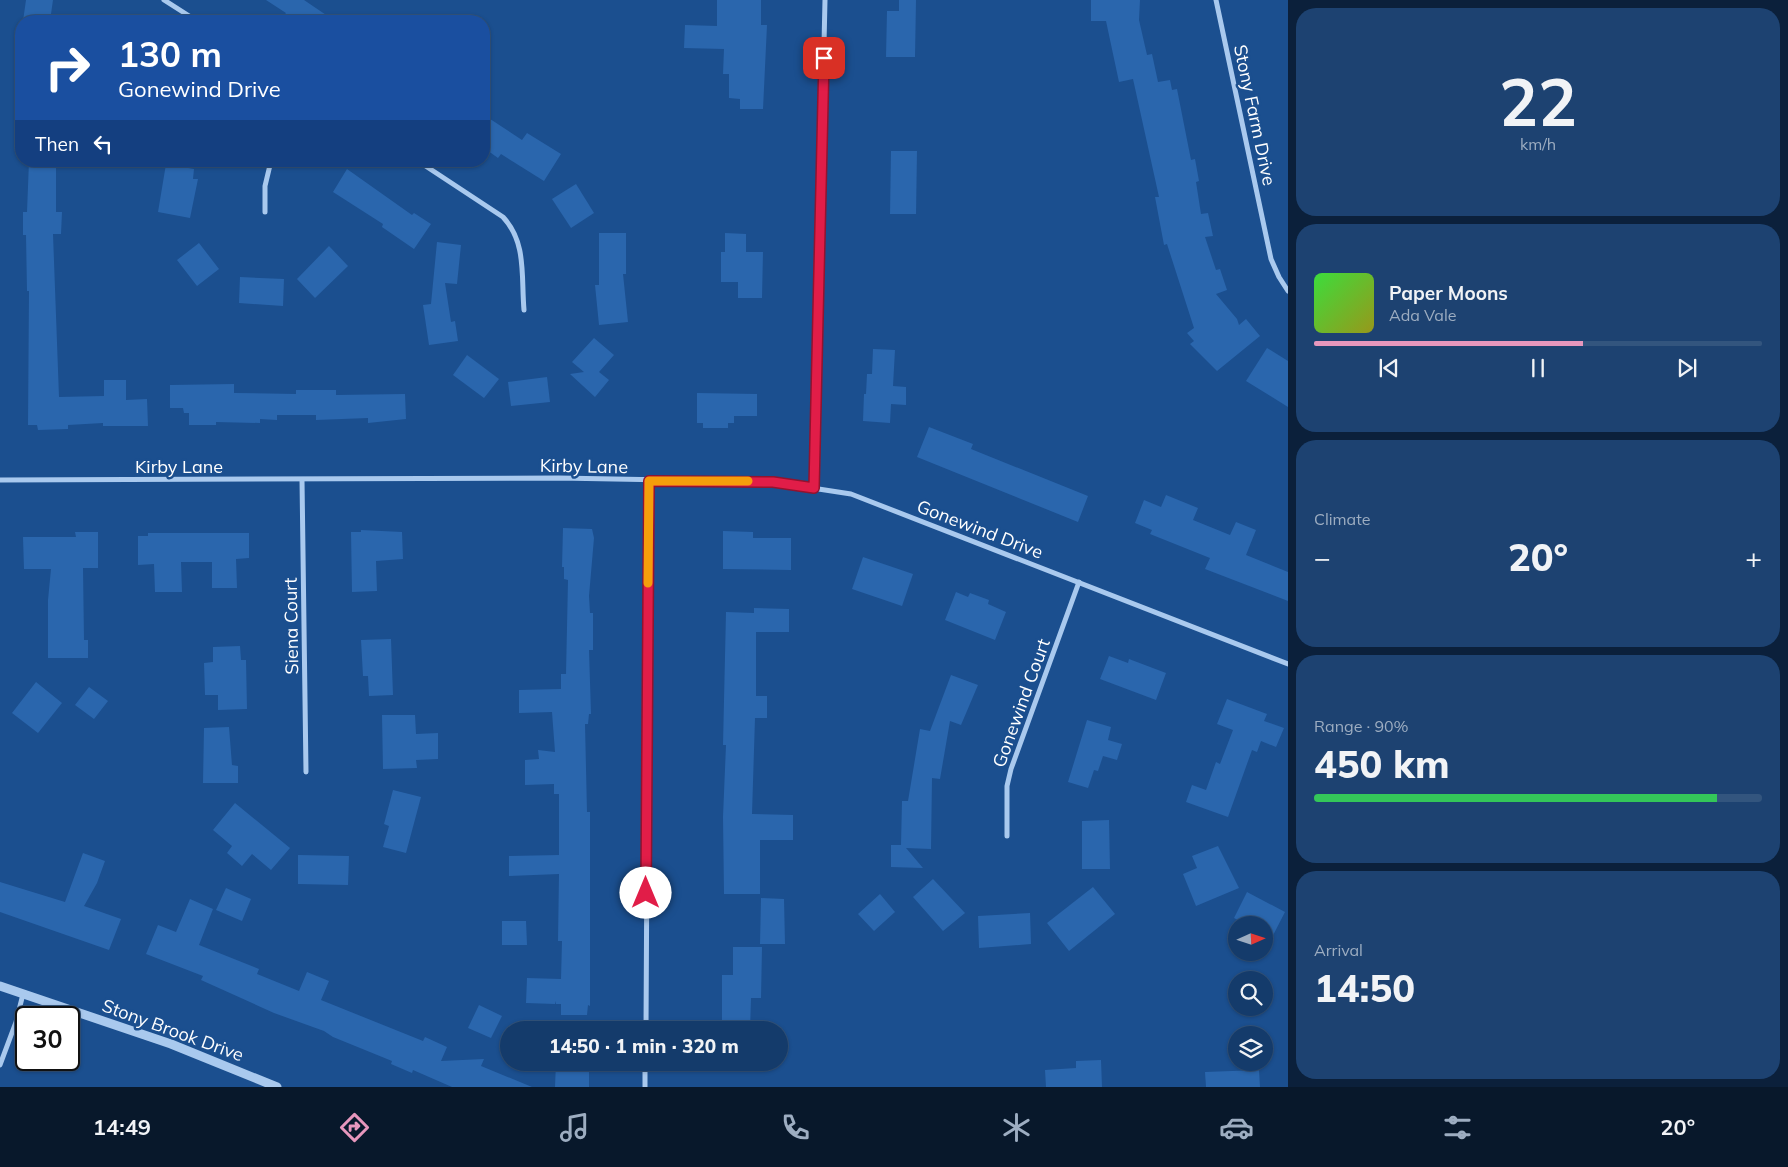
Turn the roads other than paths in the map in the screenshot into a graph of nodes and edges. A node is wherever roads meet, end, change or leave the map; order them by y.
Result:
1 (164, 0) edge
2 (825, 0) edge
3 (1216, 0) edge
4 (187, 15) edge
5 (270, 167) edge
6 (427, 167) edge
7 (264, 212) dead end
8 (1288, 291) edge
9 (524, 310) dead end
10 (0, 480) edge
11 (302, 480) junction
12 (649, 481) junction
13 (814, 488) junction
14 (1079, 582) junction
15 (1288, 664) edge
16 (306, 772) dead end
17 (1007, 836) dead end
18 (0, 986) edge
19 (23, 994) junction
20 (646, 1021) edge
21 (0, 1065) edge
22 (645, 1071) edge
23 (276, 1087) edge
24 (645, 1087) edge

1 - 4 street
2 - 13 street
3 - 8 street, Stony Farm Drive
5 - 7 street
6 - 9 street
10 - 11 street, Kirby Lane
11 - 12 street, Kirby Lane
11 - 16 street, Siena Court
12 - 13 street, Gonewind Drive
12 - 20 street, Kirby Lane
13 - 14 street, Gonewind Drive
14 - 15 street, Gonewind Drive
14 - 17 street, Gonewind Court
18 - 19 street, Stony Brook Drive
19 - 21 street
19 - 23 street, Stony Brook Drive
22 - 24 street

